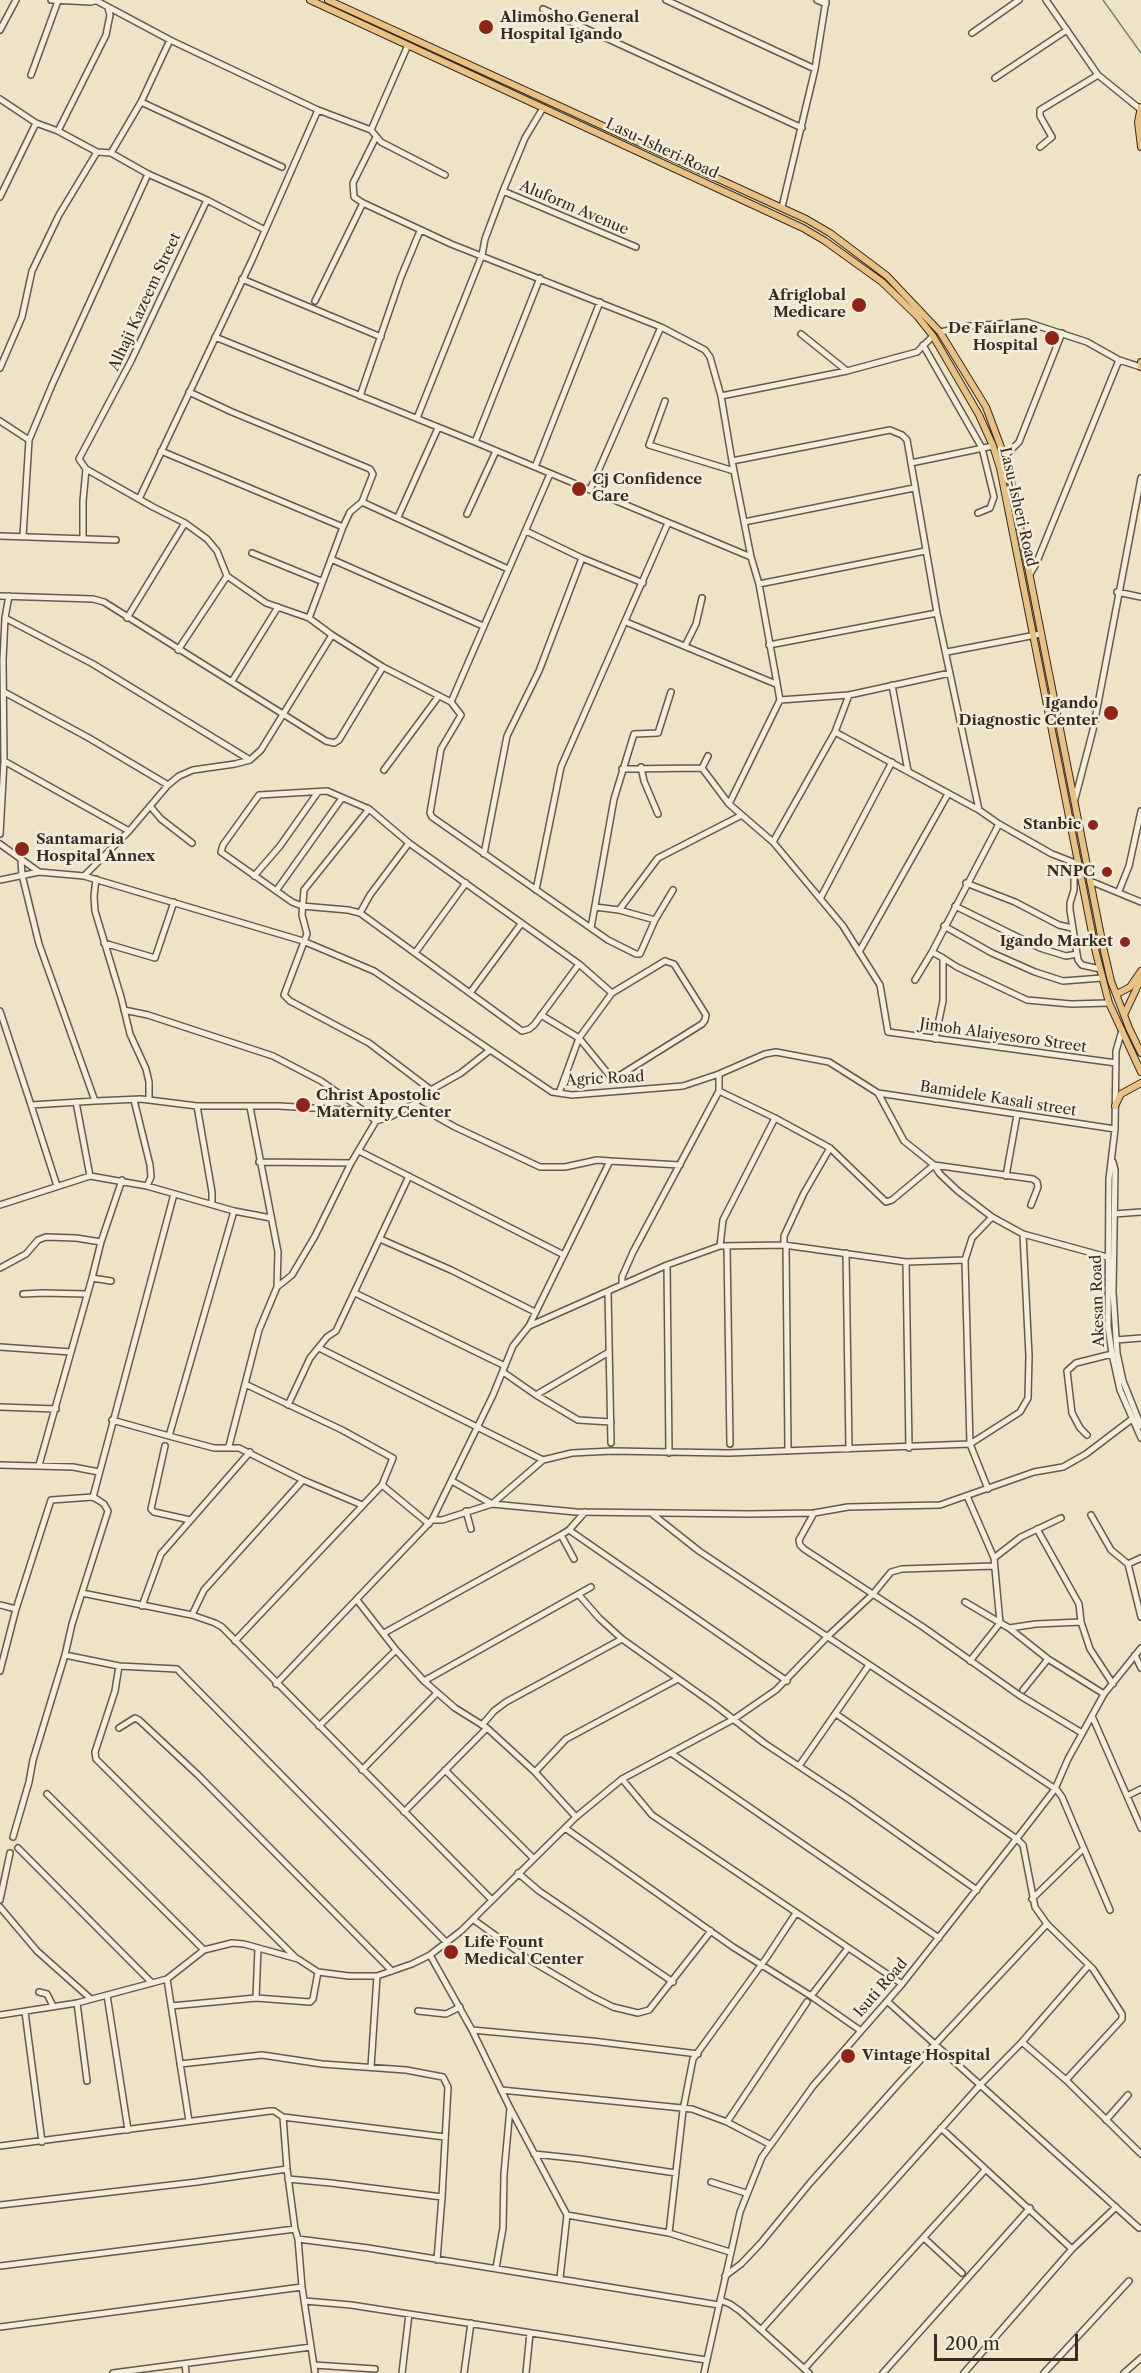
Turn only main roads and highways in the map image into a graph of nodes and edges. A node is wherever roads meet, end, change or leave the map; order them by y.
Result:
1 (310, 0) edge
2 (328, 0) edge
3 (337, 2) edge
4 (1141, 108) edge
5 (1141, 147) edge
6 (1141, 362) edge
7 (1141, 367) edge
8 (1141, 971) edge
9 (1140, 984) edge
10 (1117, 994) junction
11 (1124, 1015) junction
12 (1141, 1053) edge
13 (1141, 1072) edge
14 (1141, 1083) edge
15 (1115, 1106) road end

1 - 13 main road, Lasu-Isheri Road
2 - 3 main road, Lasu-Isheri Road
3 - 10 main road, Lasu-Isheri Road
4 - 5 main road
6 - 7 main road
8 - 10 main road
9 - 11 main road
10 - 11 main road, Lasu-Isheri Road
11 - 12 main road, Lasu-Isheri Road
14 - 15 main road

